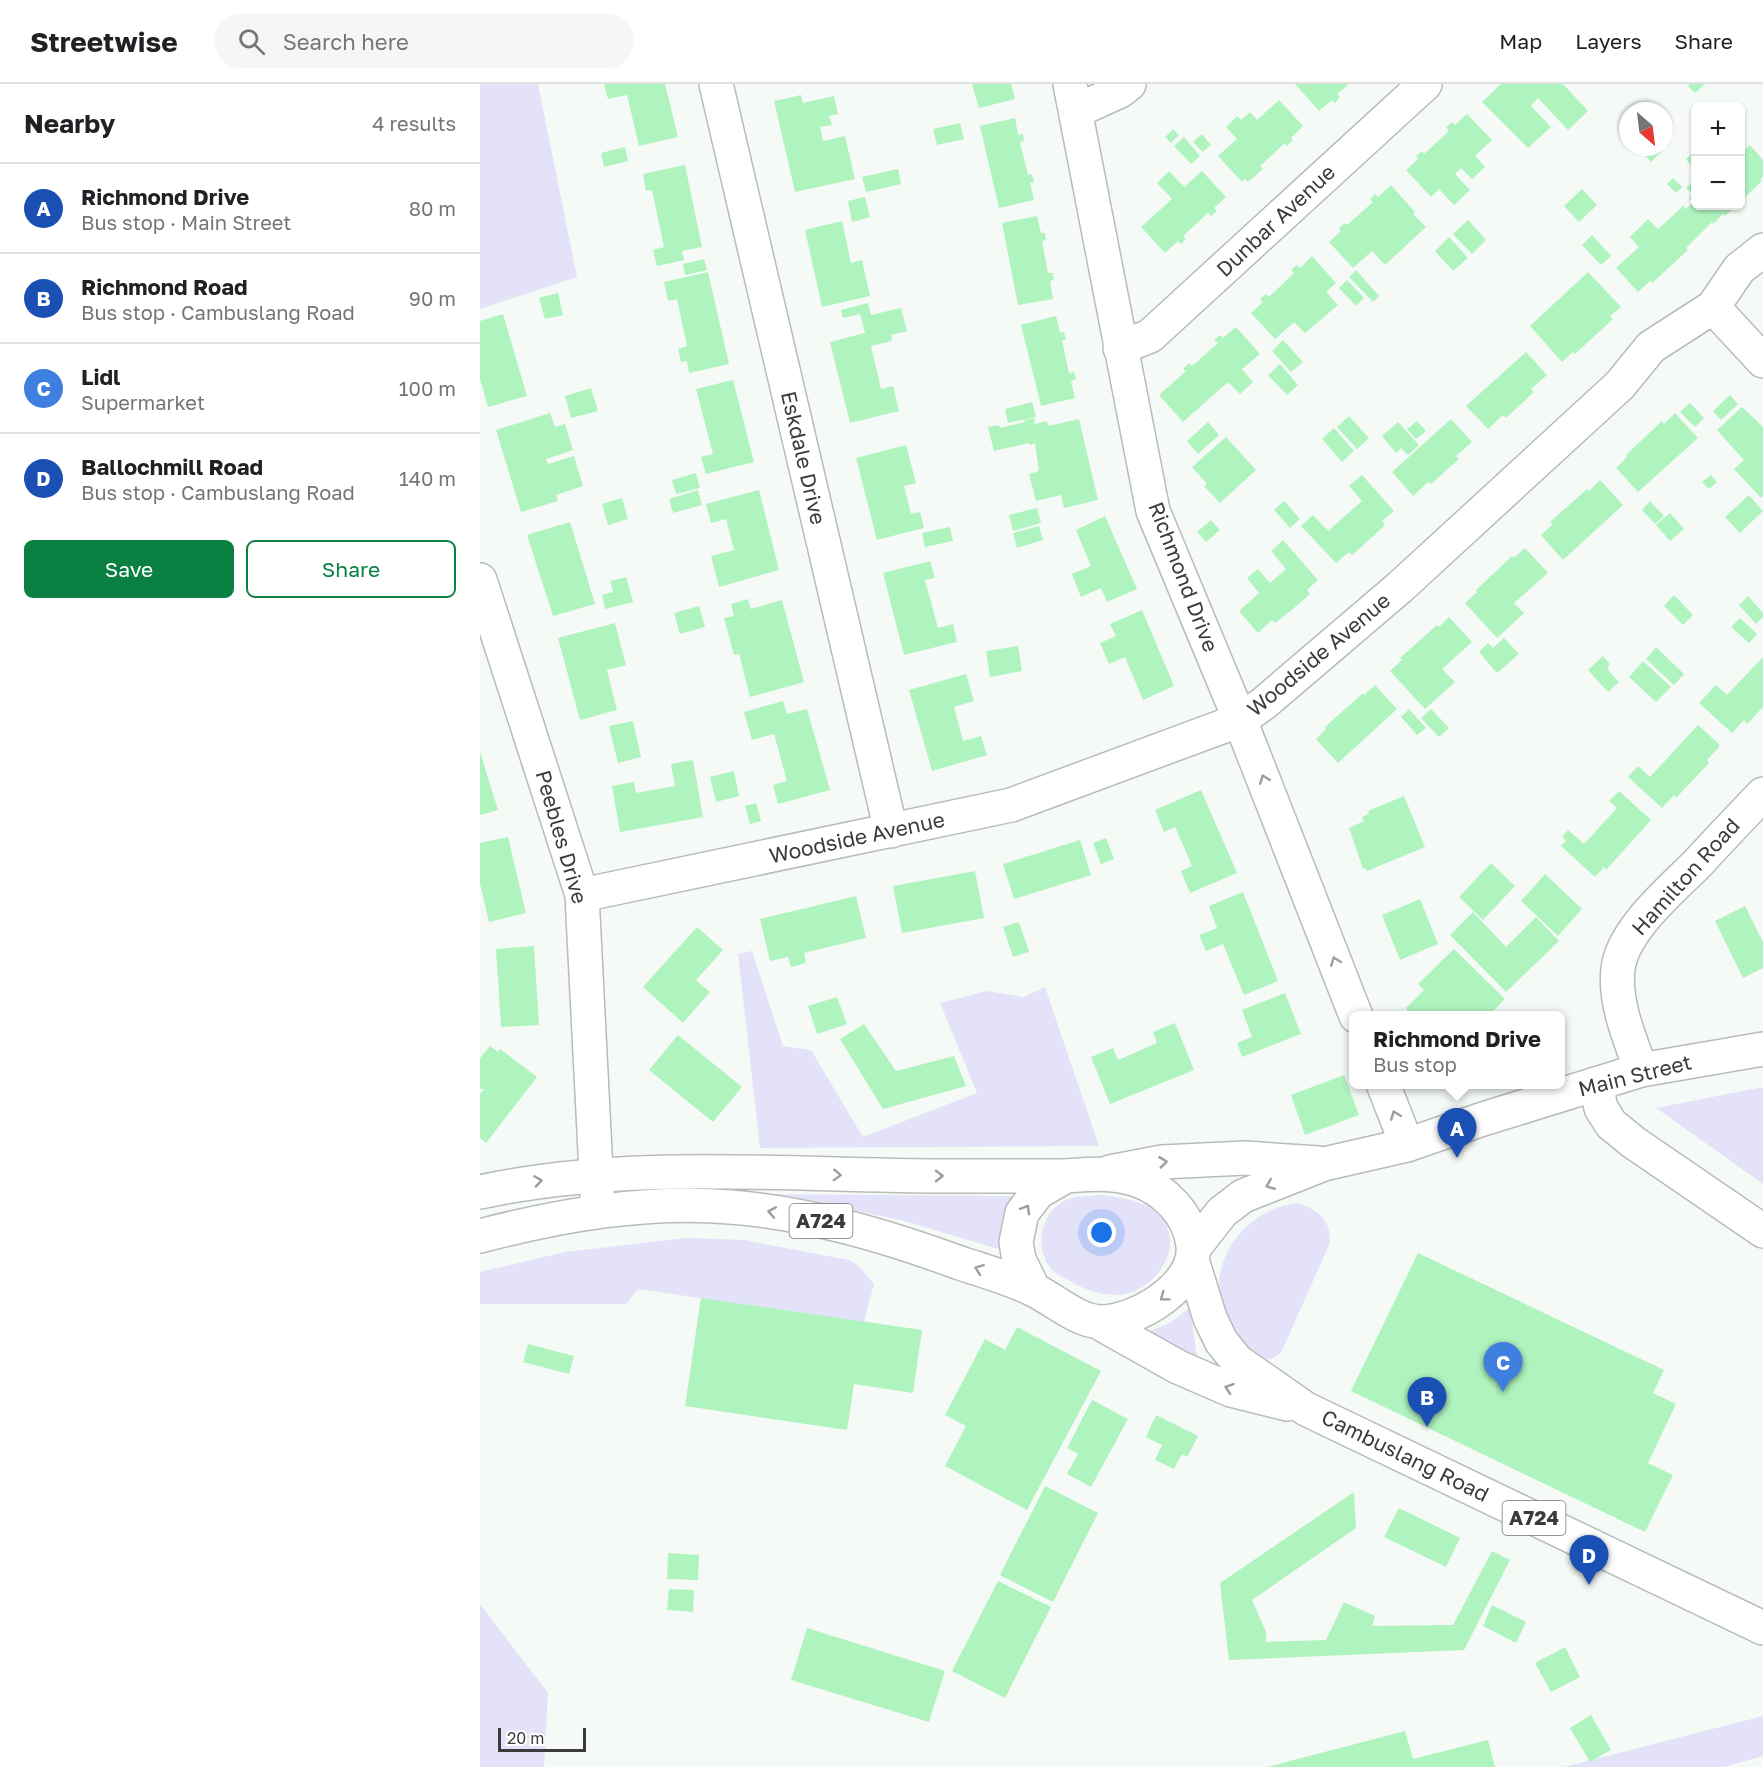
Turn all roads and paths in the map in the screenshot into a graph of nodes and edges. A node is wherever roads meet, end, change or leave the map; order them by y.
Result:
1 (716, 84) edge
2 (1130, 84) edge
3 (1425, 84) edge
4 (1073, 98) edge
5 (1763, 250) edge
6 (1713, 307) junction
7 (1120, 348) junction
8 (1763, 361) edge
9 (480, 579) edge
10 (1240, 720) junction
11 (1763, 794) edge
12 (891, 831) junction
13 (582, 895) junction
14 (1354, 1011) edge
15 (1763, 1049) edge
16 (1641, 1070) junction
17 (1596, 1084) junction
18 (1385, 1089) edge
19 (1407, 1145) junction
20 (1324, 1164) junction
21 (1105, 1173) junction
22 (596, 1174) junction
23 (1066, 1176) junction
24 (480, 1192) edge
25 (598, 1211) junction
26 (1763, 1231) edge
27 (480, 1236) edge
28 (1193, 1254) junction
29 (1034, 1290) junction
30 (1098, 1322) junction
31 (1306, 1408) junction
32 (1763, 1628) edge

1 - 12 street, Eskdale Drive
2 - 4 street
3 - 7 street, Dunbar Avenue
4 - 7 street, Richmond Drive
5 - 6 street, Woodside Avenue
6 - 8 street
6 - 10 street, Woodside Avenue
7 - 10 street, Richmond Drive
9 - 13 street, Peebles Drive
10 - 12 street, Woodside Avenue
14 -> 10 street, Richmond Drive
11 - 16 street, Hamilton Road
12 - 13 street, Woodside Avenue
13 - 22 street, Peebles Drive
15 - 16 street, Main Street
16 - 17 street, Main Street
17 - 19 street, Main Street
17 - 26 street
19 -> 18 street
19 - 20 street
21 -> 20 street
20 -> 28 street
21 - 23 street
21 - 28 street
22 -> 23 street, A724
24 -> 22 street, A724
22 - 25 street, Peebles Drive
29 -> 23 street
25 - 27 street, A724
29 -> 25 street, A724
28 -> 30 street
28 - 31 street, A724
29 - 30 street
31 -> 30 street, A724
31 - 32 street, Cambuslang Road / A724

